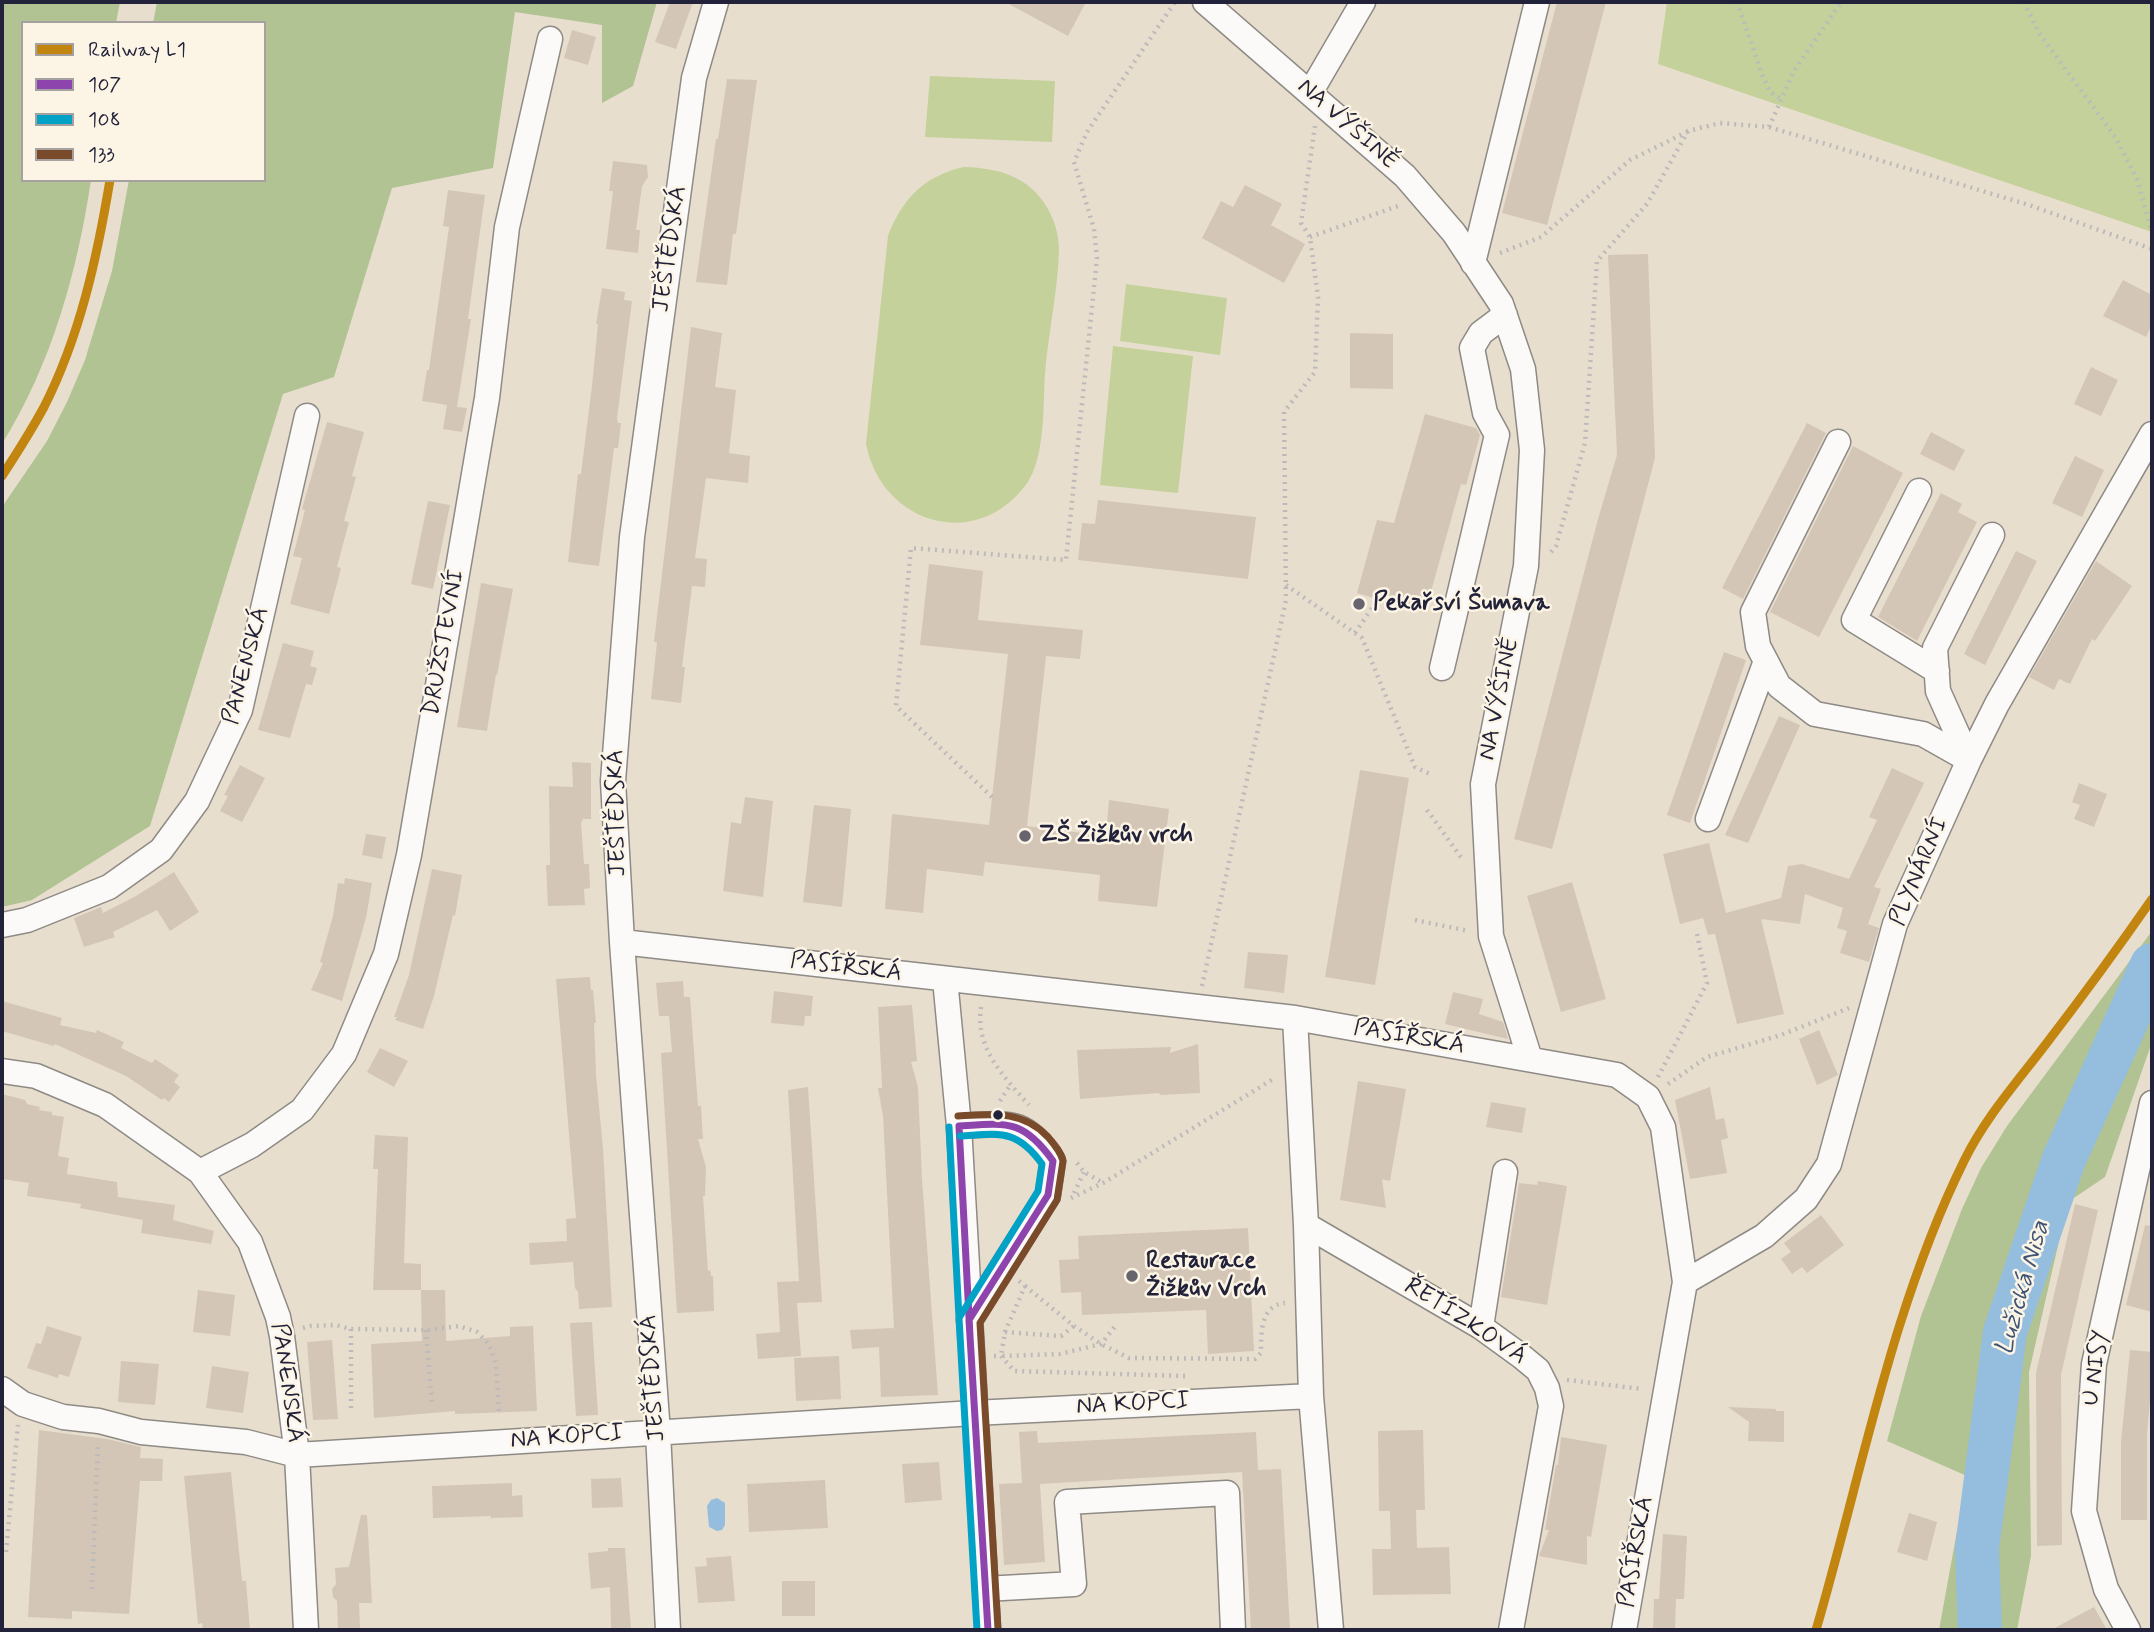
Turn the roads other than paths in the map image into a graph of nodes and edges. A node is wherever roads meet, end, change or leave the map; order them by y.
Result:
1 (716, 2) edge
2 (1205, 2) edge
3 (1363, 2) edge
4 (1537, 2) edge
5 (550, 39) dead end
6 (1315, 97) junction
7 (1473, 263) junction
8 (1505, 315) junction
9 (306, 416) dead end
10 (2152, 434) edge
11 (1838, 442) dead end
12 (1919, 491) dead end
13 (1993, 536) dead end
14 (1766, 661) junction
15 (1442, 668) dead end
16 (1937, 671) junction
17 (1969, 760) junction
18 (1708, 819) dead end
19 (2, 925) edge
20 (622, 942) junction
21 (945, 979) junction
22 (1295, 1018) junction
23 (1530, 1059) junction
24 (2, 1071) edge
25 (2152, 1103) edge
26 (959, 1126) junction
27 (200, 1172) junction
28 (1505, 1172) dead end
29 (1306, 1225) junction
30 (1685, 1282) junction
31 (969, 1320) junction
32 (1481, 1328) junction
33 (2, 1389) edge
34 (1311, 1396) junction
35 (974, 1413) junction
36 (658, 1433) junction
37 (297, 1455) junction
38 (985, 1589) junction
39 (306, 1630) edge
40 (668, 1630) edge
41 (988, 1630) edge
42 (1233, 1630) edge
43 (1331, 1630) edge
44 (1511, 1630) edge
45 (1624, 1630) edge
46 (2128, 1630) edge

1 - 20 street, JEŠTĚDSKÁ
2 - 6 street, NA VÝŠINĚ
3 - 6 street
4 - 7 street
5 - 27 street, DRUŽSTEVNÍ
6 - 7 street, NA VÝŠINĚ
7 - 8 street, NA VÝŠINĚ
8 - 15 street
8 - 23 street, NA VÝŠINĚ
9 - 19 street, PANENSKÁ
10 - 17 street, PLYNÁRNÍ
11 - 14 street
12 - 16 street
13 - 16 street
14 - 17 street
14 - 18 street
16 - 17 street
17 - 30 street, PLYNÁRNÍ
20 - 21 street, PASÍŘSKÁ
20 - 36 street, JEŠTĚDSKÁ
21 - 22 street, PASÍŘSKÁ
21 - 26 street
22 - 23 street, PASÍŘSKÁ
22 - 29 street
23 - 30 street, PASÍŘSKÁ
24 - 27 street, PANENSKÁ
25 - 46 street, U NISY
26 - 31 street
26 - 31 street
27 - 37 street, PANENSKÁ
28 - 32 street
29 - 32 street, ŘETÍZKOVÁ
29 - 34 street
30 - 45 street, PASÍŘSKÁ
31 - 35 street
32 - 44 street, ŘETÍZKOVÁ
33 - 37 street, NA KOPCI
34 - 35 street, NA KOPCI
34 - 43 street
35 - 36 street, NA KOPCI
35 - 38 street
36 - 37 street, NA KOPCI
36 - 40 street, JEŠTĚDSKÁ
37 - 39 street, PANENSKÁ
38 - 41 street
38 - 42 street

